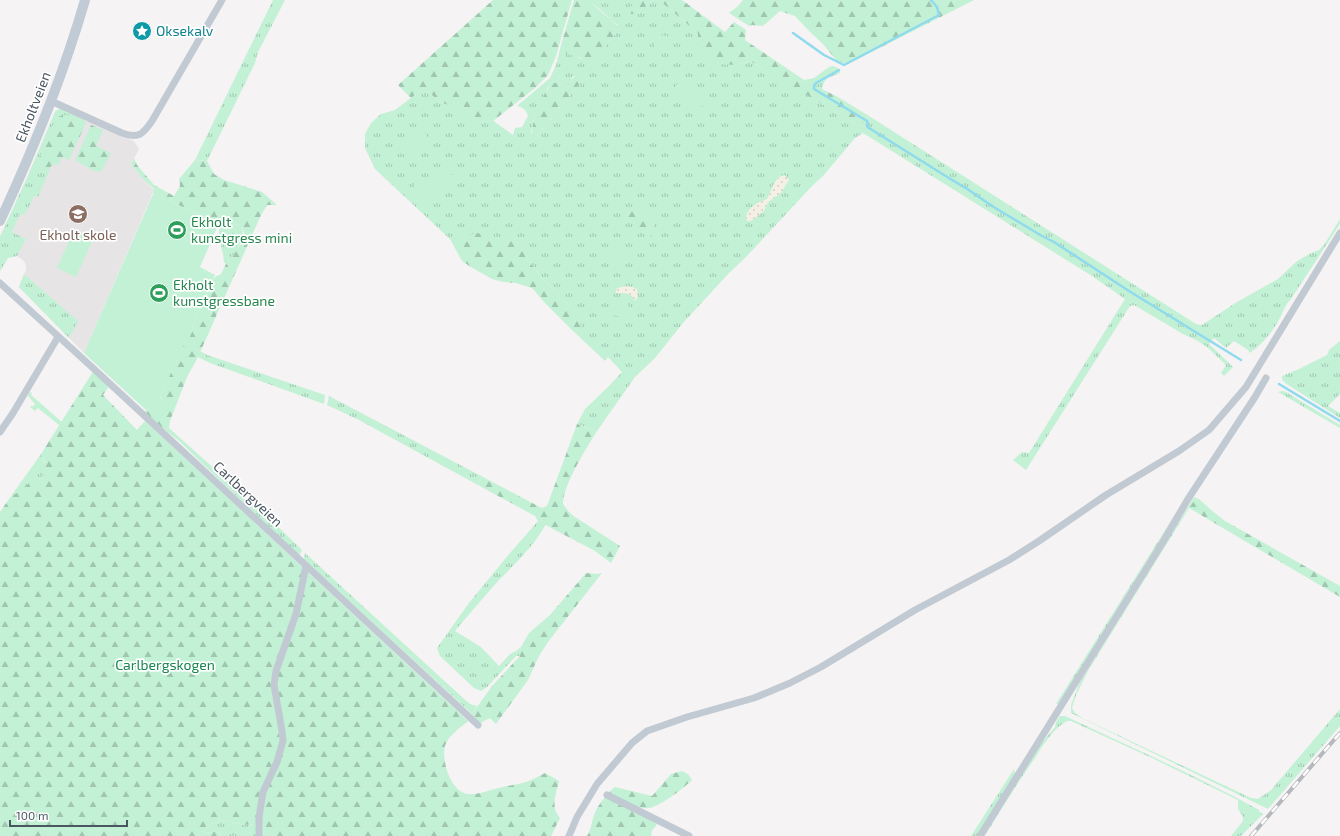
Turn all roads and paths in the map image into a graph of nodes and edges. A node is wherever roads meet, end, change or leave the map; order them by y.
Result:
1 (85, 0) edge
2 (222, 0) edge
3 (51, 100) junction
4 (0, 221) edge
5 (1340, 233) edge
6 (0, 283) edge
7 (58, 337) junction
8 (1266, 378) dead end
9 (0, 432) edge
10 (306, 566) junction
11 (478, 725) dead end
12 (607, 795) dead end
13 (259, 836) edge
14 (569, 836) edge
15 (689, 836) edge
16 (980, 836) edge

1 - 3 street, Ekholtveien
2 - 3 street
3 - 4 street, Ekholtveien
5 - 14 street
6 - 7 street, Carlbergveien
7 - 9 street
7 - 10 street, Carlbergveien
8 - 16 street
10 - 11 street, Carlbergveien
10 - 13 street
12 - 15 street

